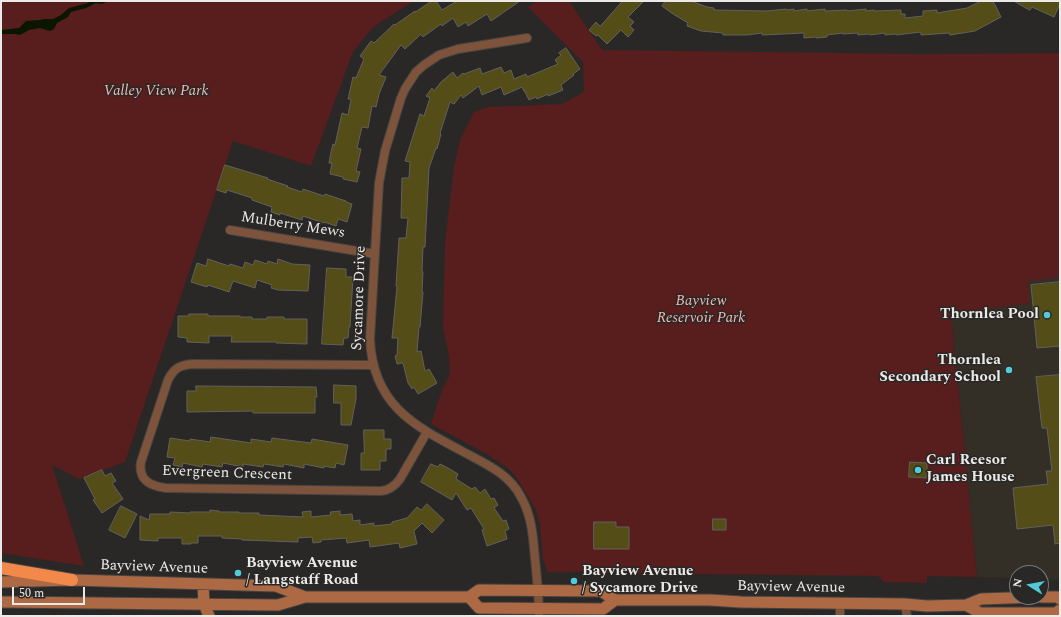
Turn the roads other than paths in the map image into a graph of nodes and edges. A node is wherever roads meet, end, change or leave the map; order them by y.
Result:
1 (527, 38) dead end
2 (230, 230) dead end
3 (375, 254) junction
4 (373, 365) junction
5 (427, 432) junction
6 (1, 568) edge
7 (72, 580) junction
8 (1, 582) edge
9 (203, 584) junction
10 (305, 597) junction
11 (469, 597) junction
12 (1009, 597) edge
13 (1049, 597) edge
14 (1060, 598) edge
15 (615, 600) junction
16 (1, 602) edge
17 (204, 604) junction
18 (539, 604) edge
19 (840, 604) junction
20 (904, 604) junction
21 (966, 605) junction
22 (1060, 610) edge
23 (200, 616) edge
24 (208, 616) edge
25 (840, 616) edge
26 (907, 616) edge

1 - 3 street, Sycamore Drive
2 - 3 street, Mulberry Mews
3 - 4 street, Sycamore Drive
4 - 5 street, Sycamore Drive
4 - 5 street, Evergreen Crescent
5 - 18 street, Sycamore Drive
6 - 7 highway
7 - 8 main road, Bayview Avenue
7 - 9 main road, Bayview Avenue
9 - 10 main road, Bayview Avenue
9 - 17 main road
10 - 11 main road, Bayview Avenue
10 - 17 main road, Bayview Avenue
11 - 18 main road, Bayview Avenue
11 - 18 main road, Bayview Avenue
12 - 21 main road, Bayview Avenue
13 - 14 main road
15 - 18 main road, Bayview Avenue
15 - 18 main road, Bayview Avenue
15 - 19 main road, Bayview Avenue
16 - 17 main road, Bayview Avenue
17 - 23 main road
17 - 24 main road
19 - 20 main road, Bayview Avenue
19 - 25 street
20 - 21 main road, Bayview Avenue
20 - 26 street
21 - 22 main road, Bayview Avenue

